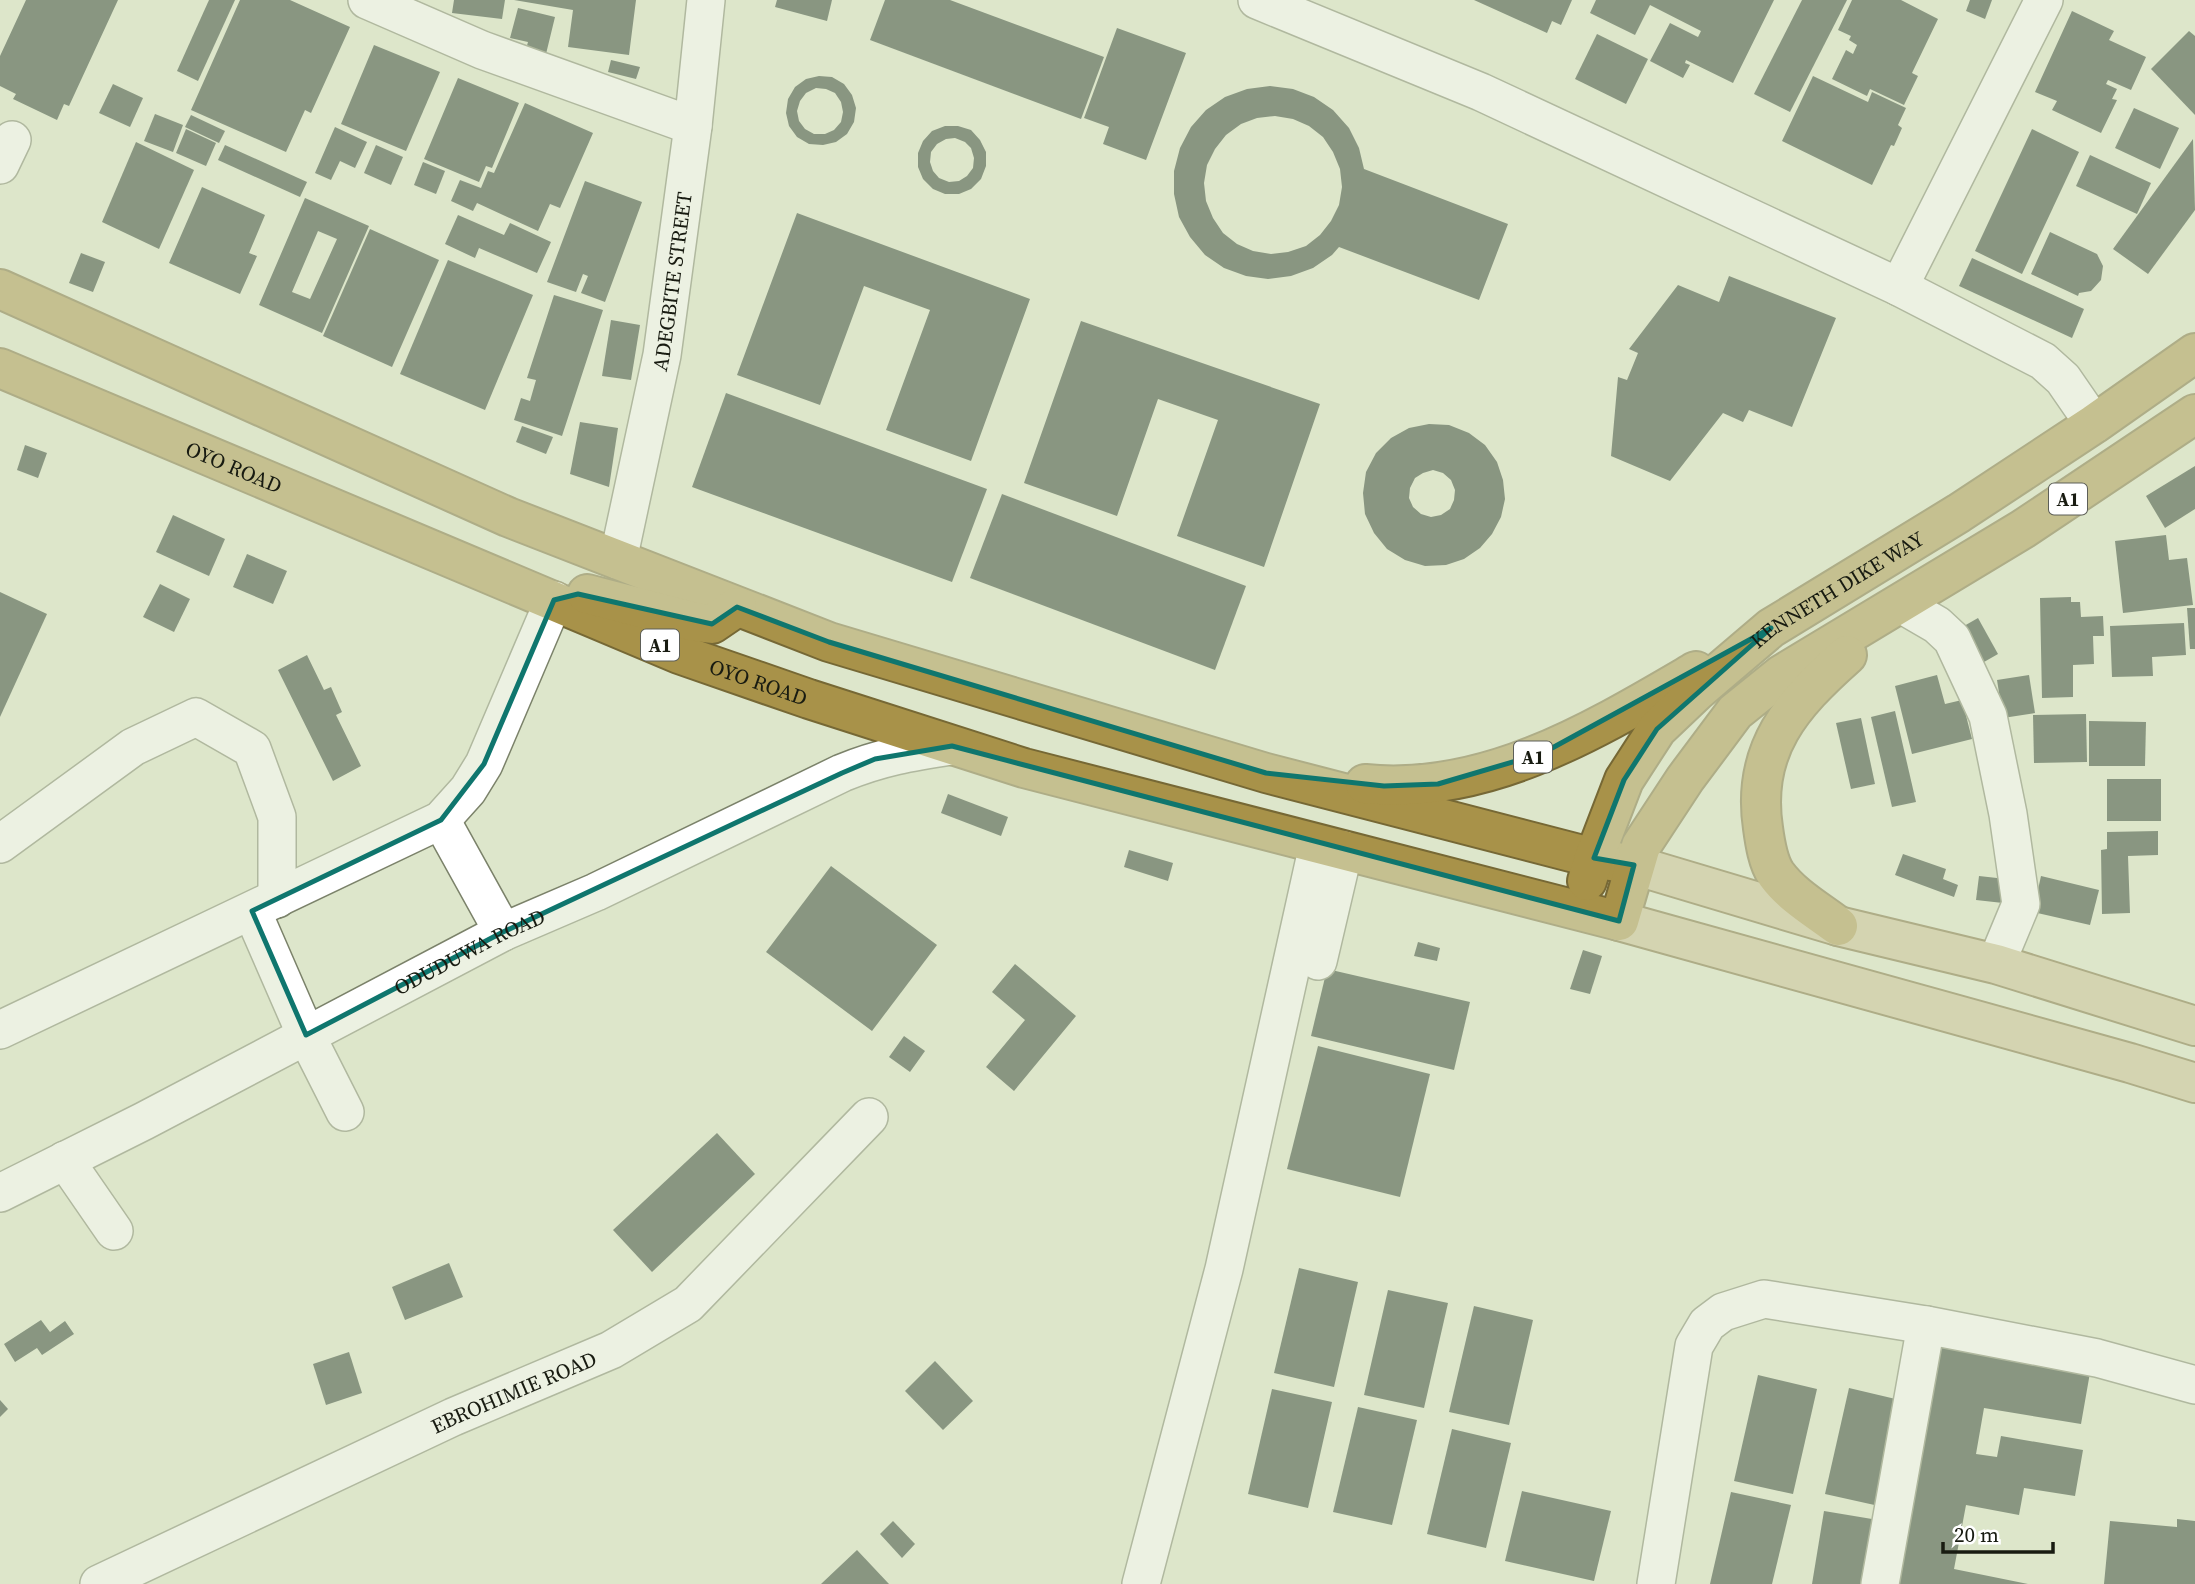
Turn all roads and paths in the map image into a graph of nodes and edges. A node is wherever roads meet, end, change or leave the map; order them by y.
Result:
1 (367, 0) edge
2 (706, 0) edge
3 (1257, 0) edge
4 (2043, 0) edge
5 (693, 126) junction
6 (1899, 287) junction
7 (0, 289) edge
8 (2195, 353) edge
9 (0, 368) edge
10 (2195, 414) edge
11 (2094, 424) junction
12 (618, 560) junction
13 (1938, 580) junction
14 (554, 600) junction
15 (737, 607) junction
16 (1906, 607) junction
17 (1771, 628) junction
18 (829, 642) junction
19 (809, 699) junction
20 (953, 746) junction
21 (1266, 773) junction
22 (441, 820) junction
23 (0, 844) edge
24 (1331, 848) junction
25 (1594, 858) junction
26 (1634, 865) junction
27 (265, 905) junction
28 (1579, 910) junction
29 (1619, 920) junction
30 (1838, 926) junction
31 (503, 932) junction
32 (1997, 964) junction
33 (2195, 1026) edge
34 (0, 1030) edge
35 (306, 1035) junction
36 (2195, 1083) edge
37 (345, 1112) dead end
38 (869, 1117) dead end
39 (65, 1160) junction
40 (0, 1193) edge
41 (114, 1231) dead end
42 (1926, 1325) junction
43 (2195, 1385) edge
44 (99, 1584) edge
45 (1141, 1584) edge
46 (1166, 1584) edge
47 (1656, 1584) edge
48 (1880, 1584) edge

1 - 5 street
2 - 5 street, ADEGBITE STREET
3 - 6 street
4 - 6 street
5 - 12 street, ADEGBITE STREET
6 - 11 street
7 - 12 highway, A1
8 - 11 highway, KENNETH DIKE WAY / A1
9 - 14 highway, OYO ROAD / A1
10 - 13 highway, KENNETH DIKE WAY / A1
11 - 17 highway, KENNETH DIKE WAY / A1
12 - 15 highway, A1
13 - 16 highway
13 - 26 highway, KENNETH DIKE WAY / A1
14 - 15 highway
14 - 19 highway, OYO ROAD / A1
14 - 22 street
15 - 18 highway, A1
16 - 30 highway
16 - 32 street
17 - 21 highway, A1
17 - 25 highway, KENNETH DIKE WAY / A1
18 - 19 highway
18 - 21 highway, A1
19 - 20 highway, OYO ROAD / A1
20 - 24 highway, OYO ROAD / A1
20 - 31 street, ODUDUWA ROAD
21 - 25 highway, A1
22 - 27 street
22 - 31 street
23 - 27 street
24 - 28 highway, A1
24 - 45 street
24 - 46 street
25 - 26 highway, A1
25 - 28 highway, KENNETH DIKE WAY / A1
26 - 29 highway, KENNETH DIKE WAY / A1
26 - 30 main road, A1
27 - 34 street
27 - 35 street
28 - 29 highway, A1
29 - 36 main road, A1
30 - 32 main road, A1
31 - 35 street, ODUDUWA ROAD
32 - 33 main road, A1
35 - 37 street
35 - 39 street, ODUDUWA ROAD
38 - 44 street, EBROHIMIE ROAD
39 - 40 street, ODUDUWA ROAD
39 - 41 street
42 - 43 street
42 - 47 street
42 - 48 street

